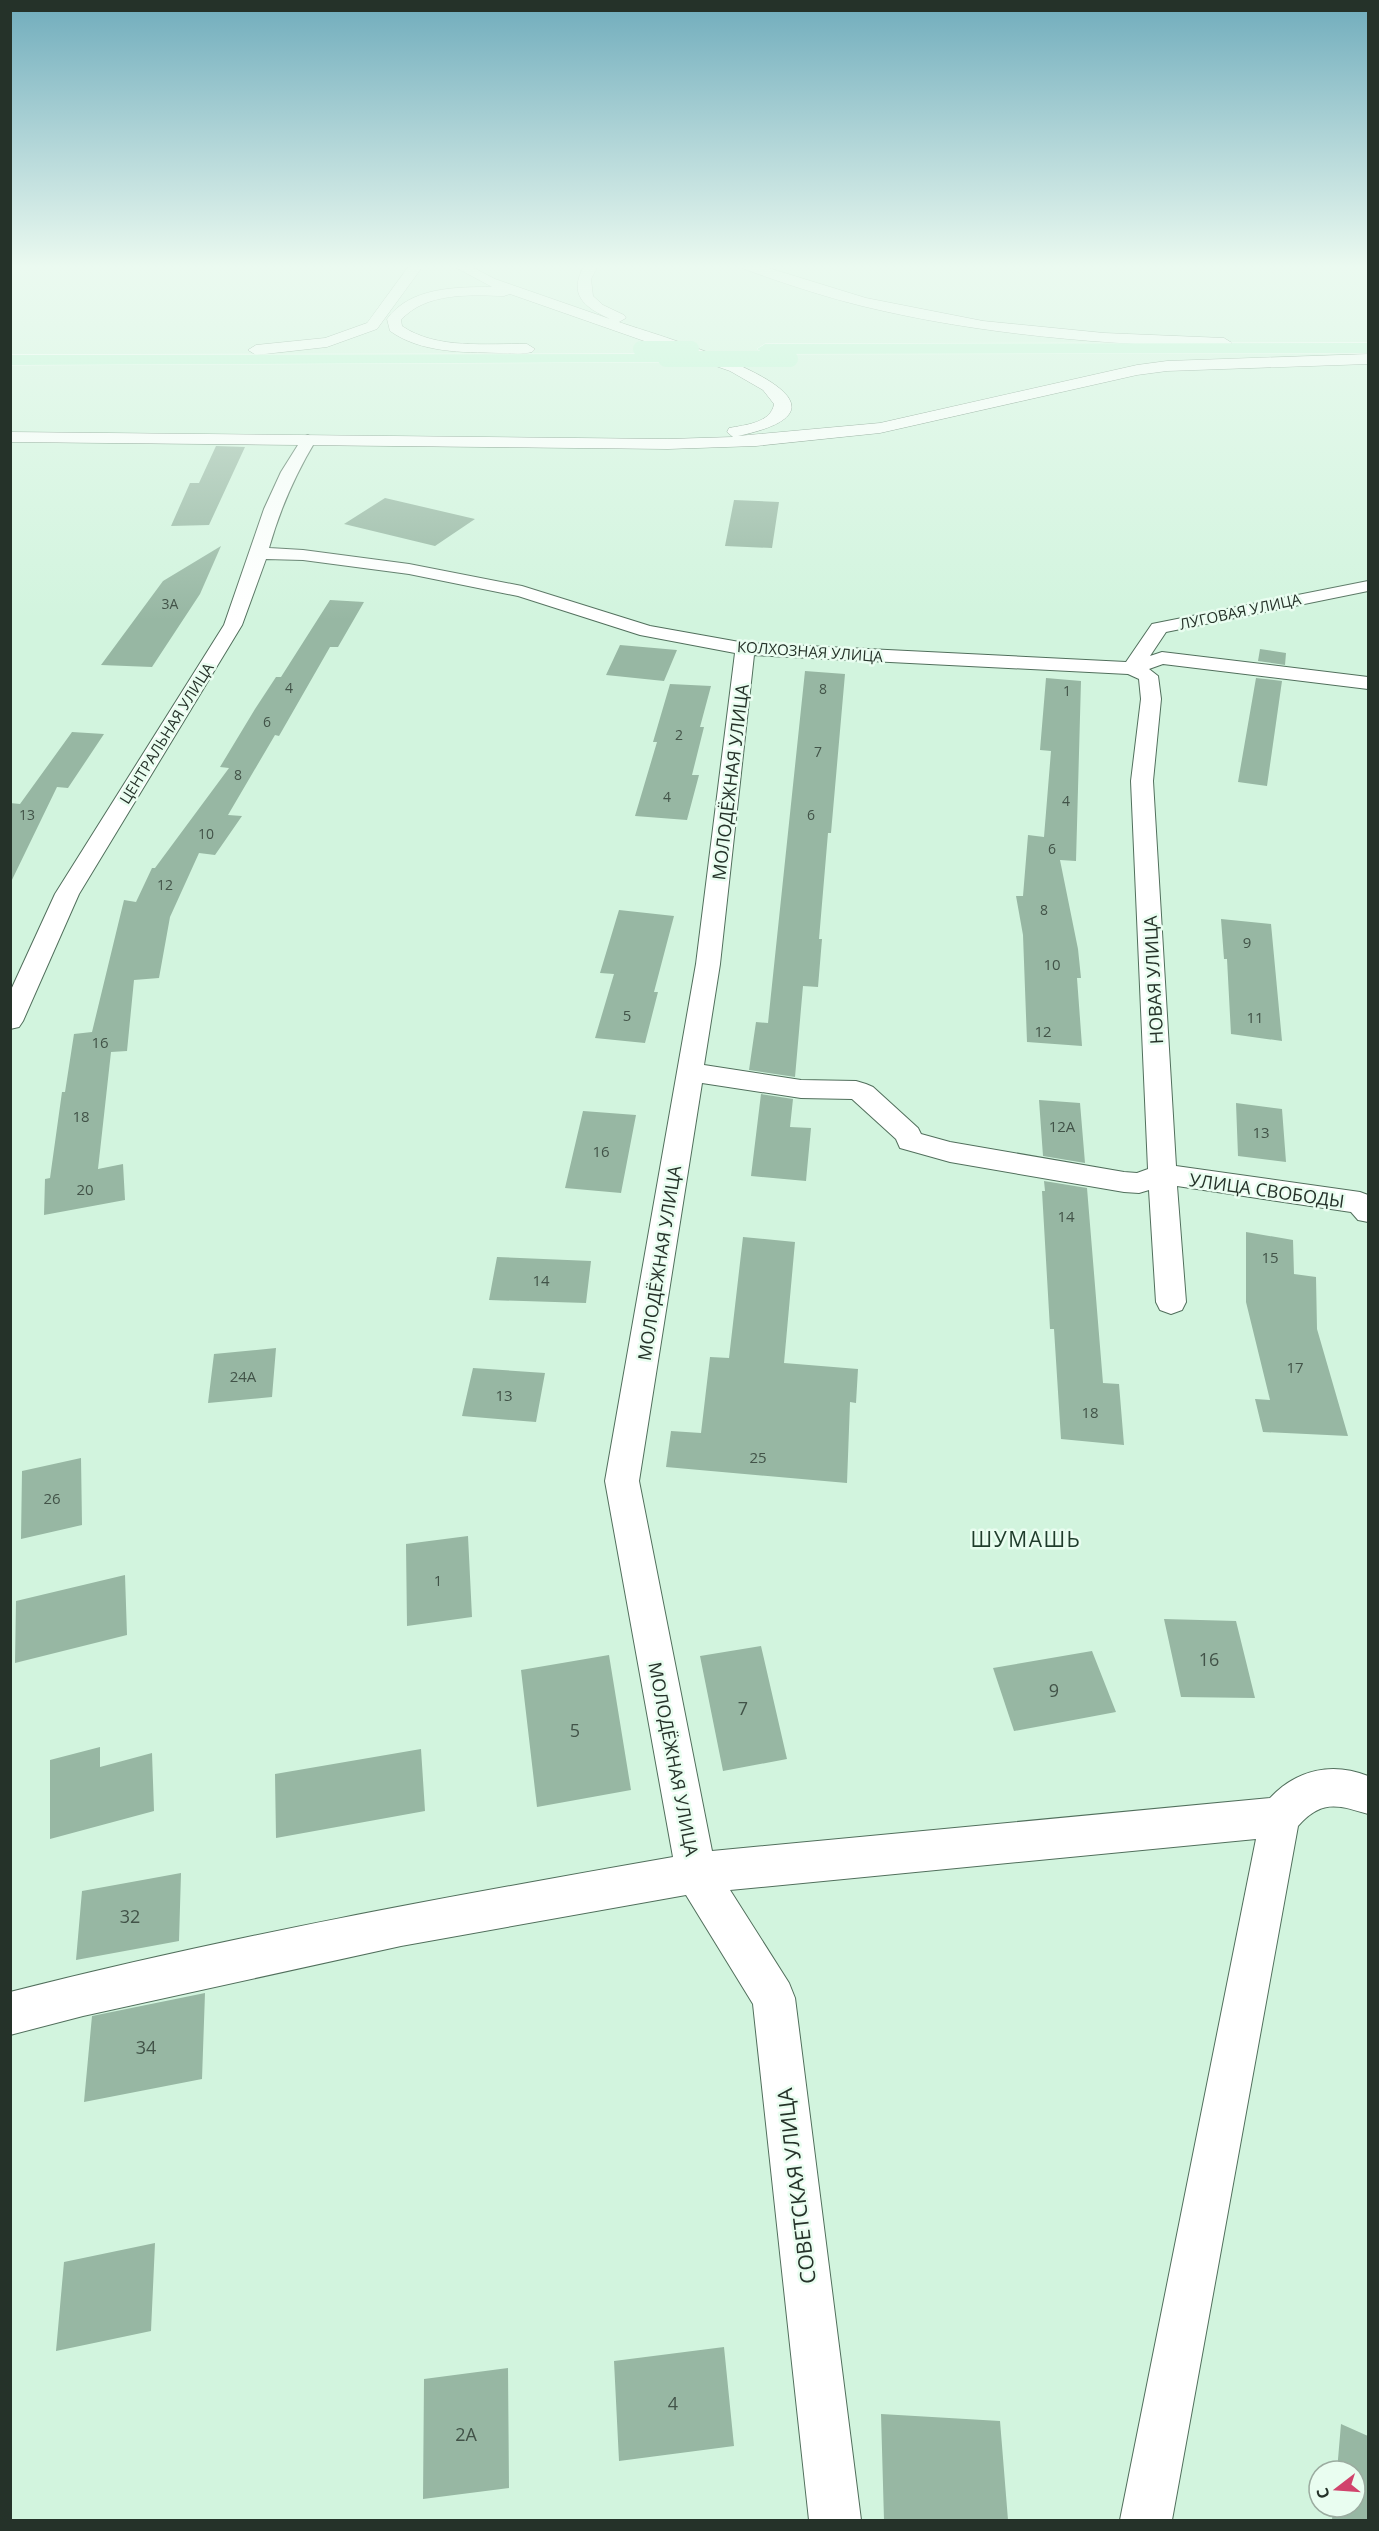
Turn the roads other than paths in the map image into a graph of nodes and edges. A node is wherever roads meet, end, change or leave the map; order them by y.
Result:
1 (765, 384) edge
2 (1073, 384) edge
3 (796, 415) dead end
4 (10, 437) edge
5 (308, 440) junction
6 (329, 440) junction
7 (668, 444) junction
8 (259, 553) junction
9 (1368, 586) edge
10 (745, 649) junction
11 (1132, 668) junction
12 (1368, 683) edge
13 (10, 1021) edge
14 (690, 1072) junction
15 (1162, 1174) junction
16 (1368, 1212) edge
17 (1171, 1302) dead end
18 (1368, 1795) edge
19 (1280, 1817) junction
20 (696, 1873) junction
21 (10, 2014) edge
22 (835, 2520) edge
23 (1146, 2520) edge

1 - 6 main road
2 - 7 main road
3 - 7 main road
4 - 5 main road
5 - 6 main road
5 - 8 street, ЦЕНТРАЛЬНАЯ УЛИЦА
6 - 7 main road
8 - 10 street, КОЛХОЗНАЯ УЛИЦА
8 - 13 street, ЦЕНТРАЛЬНАЯ УЛИЦА
9 - 11 street, ЛУГОВАЯ УЛИЦА
10 - 11 street, КОЛХОЗНАЯ УЛИЦА
10 - 14 street, МОЛОДЁЖНАЯ УЛИЦА
11 - 12 street, КОЛХОЗНАЯ УЛИЦА
11 - 15 street, НОВАЯ УЛИЦА
14 - 15 street
14 - 20 street, МОЛОДЁЖНАЯ УЛИЦА
15 - 16 street, УЛИЦА СВОБОДЫ
15 - 17 street, НОВАЯ УЛИЦА
18 - 19 street
19 - 20 street
19 - 23 street
20 - 21 street
20 - 22 street, СОВЕТСКАЯ УЛИЦА

